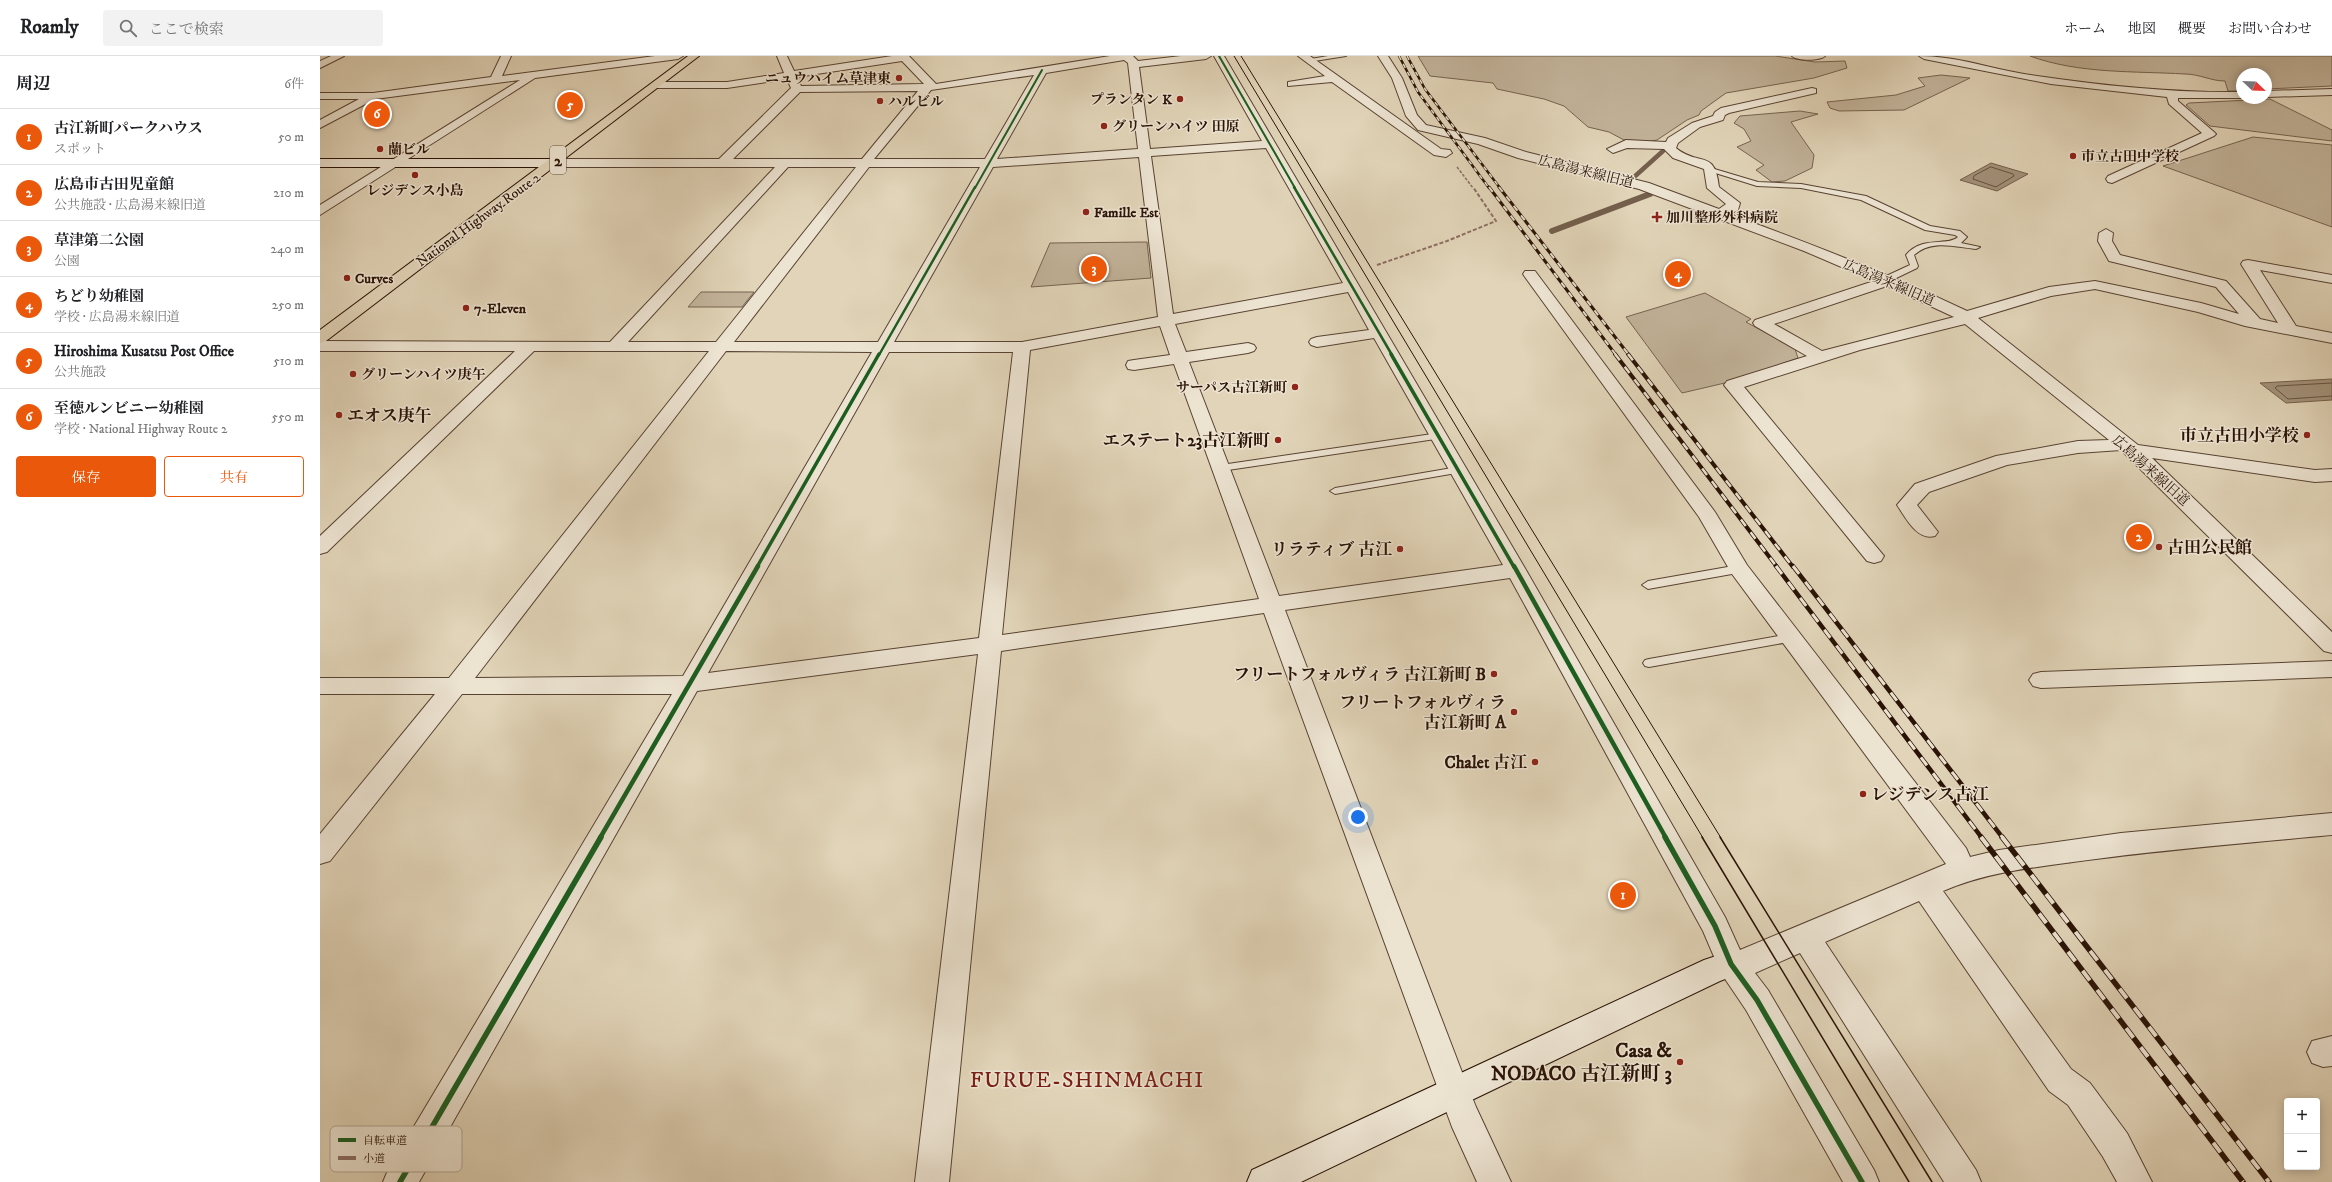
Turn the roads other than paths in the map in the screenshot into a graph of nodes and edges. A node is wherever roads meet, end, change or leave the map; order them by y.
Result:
1 (339, 56) edge
2 (506, 56) edge
3 (678, 56) edge
4 (694, 56) edge
5 (782, 56) edge
6 (1206, 56) edge
7 (1219, 56) edge
8 (1343, 56) edge
9 (1383, 56) edge
10 (1797, 56) edge
11 (1820, 56) edge
12 (1924, 56) edge
13 (904, 57) edge
14 (1306, 58) edge
15 (1129, 59) edge
16 (320, 64) edge
17 (1042, 70) junction
18 (531, 75) junction
19 (790, 75) junction
20 (1335, 78) junction
21 (495, 80) junction
22 (1292, 84) dead end
23 (656, 85) junction
24 (797, 89) junction
25 (926, 89) junction
26 (1812, 91) dead end
27 (2332, 92) edge
28 (2172, 93) junction
29 (2272, 94) edge
30 (2236, 95) edge
31 (320, 96) edge
32 (373, 96) junction
33 (320, 125) edge
34 (1429, 130) junction
35 (1271, 144) junction
36 (1670, 146) junction
37 (1613, 149) dead end
38 (1144, 153) junction
39 (1446, 153) junction
40 (320, 163) edge
41 (396, 163) junction
42 (553, 163) junction
43 (722, 163) junction
44 (785, 163) junction
45 (865, 163) junction
46 (990, 163) junction
47 (1457, 167) dead end
48 (1711, 170) junction
49 (2112, 179) dead end
50 (320, 211) edge
51 (1720, 214) junction
52 (2106, 233) dead end
53 (1939, 242) junction
54 (1976, 248) dead end
55 (1530, 274) dead end
56 (2332, 279) edge
57 (1886, 281) junction
58 (1353, 286) junction
59 (1966, 317) junction
60 (1166, 321) junction
61 (2255, 323) junction
62 (2291, 330) junction
63 (1379, 333) junction
64 (320, 338) edge
65 (2332, 338) edge
66 (1317, 342) dead end
67 (320, 346) edge
68 (529, 347) junction
69 (614, 347) junction
70 (719, 347) junction
71 (884, 347) junction
72 (1022, 347) junction
73 (1248, 348) dead end
74 (1820, 357) junction
75 (1180, 359) junction
76 (1134, 365) dead end
77 (1439, 436) junction
78 (2129, 447) junction
79 (1221, 468) junction
80 (1458, 470) junction
81 (2332, 475) edge
82 (1335, 491) dead end
83 (1928, 532) dead end
84 (320, 547) edge
85 (1874, 556) dead end
86 (1739, 569) junction
87 (1516, 570) junction
88 (1648, 585) dead end
89 (1272, 605) junction
90 (1790, 638) junction
91 (992, 644) junction
92 (2332, 645) edge
93 (1649, 663) dead end
94 (2332, 669) edge
95 (2041, 680) dead end
96 (690, 684) junction
97 (320, 686) edge
98 (454, 688) junction
99 (2332, 824) edge
100 (320, 853) edge
101 (1962, 870) junction
102 (1924, 886) junction
103 (1806, 937) junction
104 (1731, 964) junction
105 (1455, 1093) junction
106 (433, 1126) edge
107 (406, 1172) edge
108 (400, 1182) edge
109 (932, 1182) edge
110 (1264, 1182) edge
111 (1494, 1182) edge
112 (1862, 1182) edge
113 (1964, 1182) edge
114 (2135, 1182) edge

1 - 16 street
2 - 21 street
3 - 18 street
4 - 23 highway, National Highway Route 2 / 2
5 - 19 street
6 - 15 street
7 - 35 street
8 - 14 lane
9 - 34 street, 広島湯来線旧道
10 - 11 street
12 - 28 street
13 - 19 street
13 - 25 street
14 - 20 street
15 - 17 street
15 - 38 street
17 - 25 street
17 - 46 street
18 - 21 street
18 - 41 street
19 - 23 street
19 - 24 street
20 - 22 street
20 - 39 street
21 - 32 street
23 - 42 highway, National Highway Route 2 / 2
24 - 25 street
24 - 43 street
25 - 45 street
26 - 36 street
27 - 29 street
28 - 30 street
28 - 49 street
31 - 32 street
32 - 33 street
34 - 39 street
34 - 51 street, 広島湯来線旧道
35 - 38 street
35 - 58 street
36 - 37 street
36 - 48 street
38 - 46 street
38 - 60 street
39 - 47 street
40 - 41 street
41 - 42 street
41 - 50 street
42 - 43 street
42 - 64 highway, National Highway Route 2 / 2
43 - 44 street
44 - 45 street
44 - 69 street
45 - 46 street
45 - 70 street
46 - 71 street
48 - 51 street
48 - 53 lane
51 - 57 street, 広島湯来線旧道
52 - 61 street
53 - 54 lane
53 - 57 lane
55 - 86 street
56 - 62 street
57 - 59 street, 広島湯来線旧道
57 - 74 street
58 - 60 street
58 - 63 street
59 - 61 street
59 - 74 street
59 - 78 street, 広島湯来線旧道
60 - 72 street
60 - 75 street
61 - 62 street
62 - 65 street
63 - 66 street
63 - 77 street
67 - 68 street
68 - 69 street
68 - 84 street
69 - 70 street
70 - 71 street
70 - 98 street
71 - 72 street
71 - 96 street
72 - 91 street
73 - 75 street
74 - 85 street
75 - 76 street
75 - 79 street
77 - 79 lane
77 - 80 street
78 - 81 street
78 - 83 street
78 - 92 street, 広島湯来線旧道
79 - 89 street
80 - 82 lane
80 - 87 street
86 - 88 lane
86 - 90 street
87 - 89 street
87 - 104 street
89 - 91 street
89 - 105 street
90 - 93 lane
90 - 101 street
91 - 96 street
91 - 109 street
94 - 95 street
96 - 98 street
96 - 106 street
97 - 98 street
98 - 100 street
99 - 101 street
101 - 102 street
102 - 103 street
102 - 114 street
103 - 104 street
103 - 113 street
104 - 105 street
104 - 112 street
105 - 110 street
105 - 111 street
107 - 108 street

